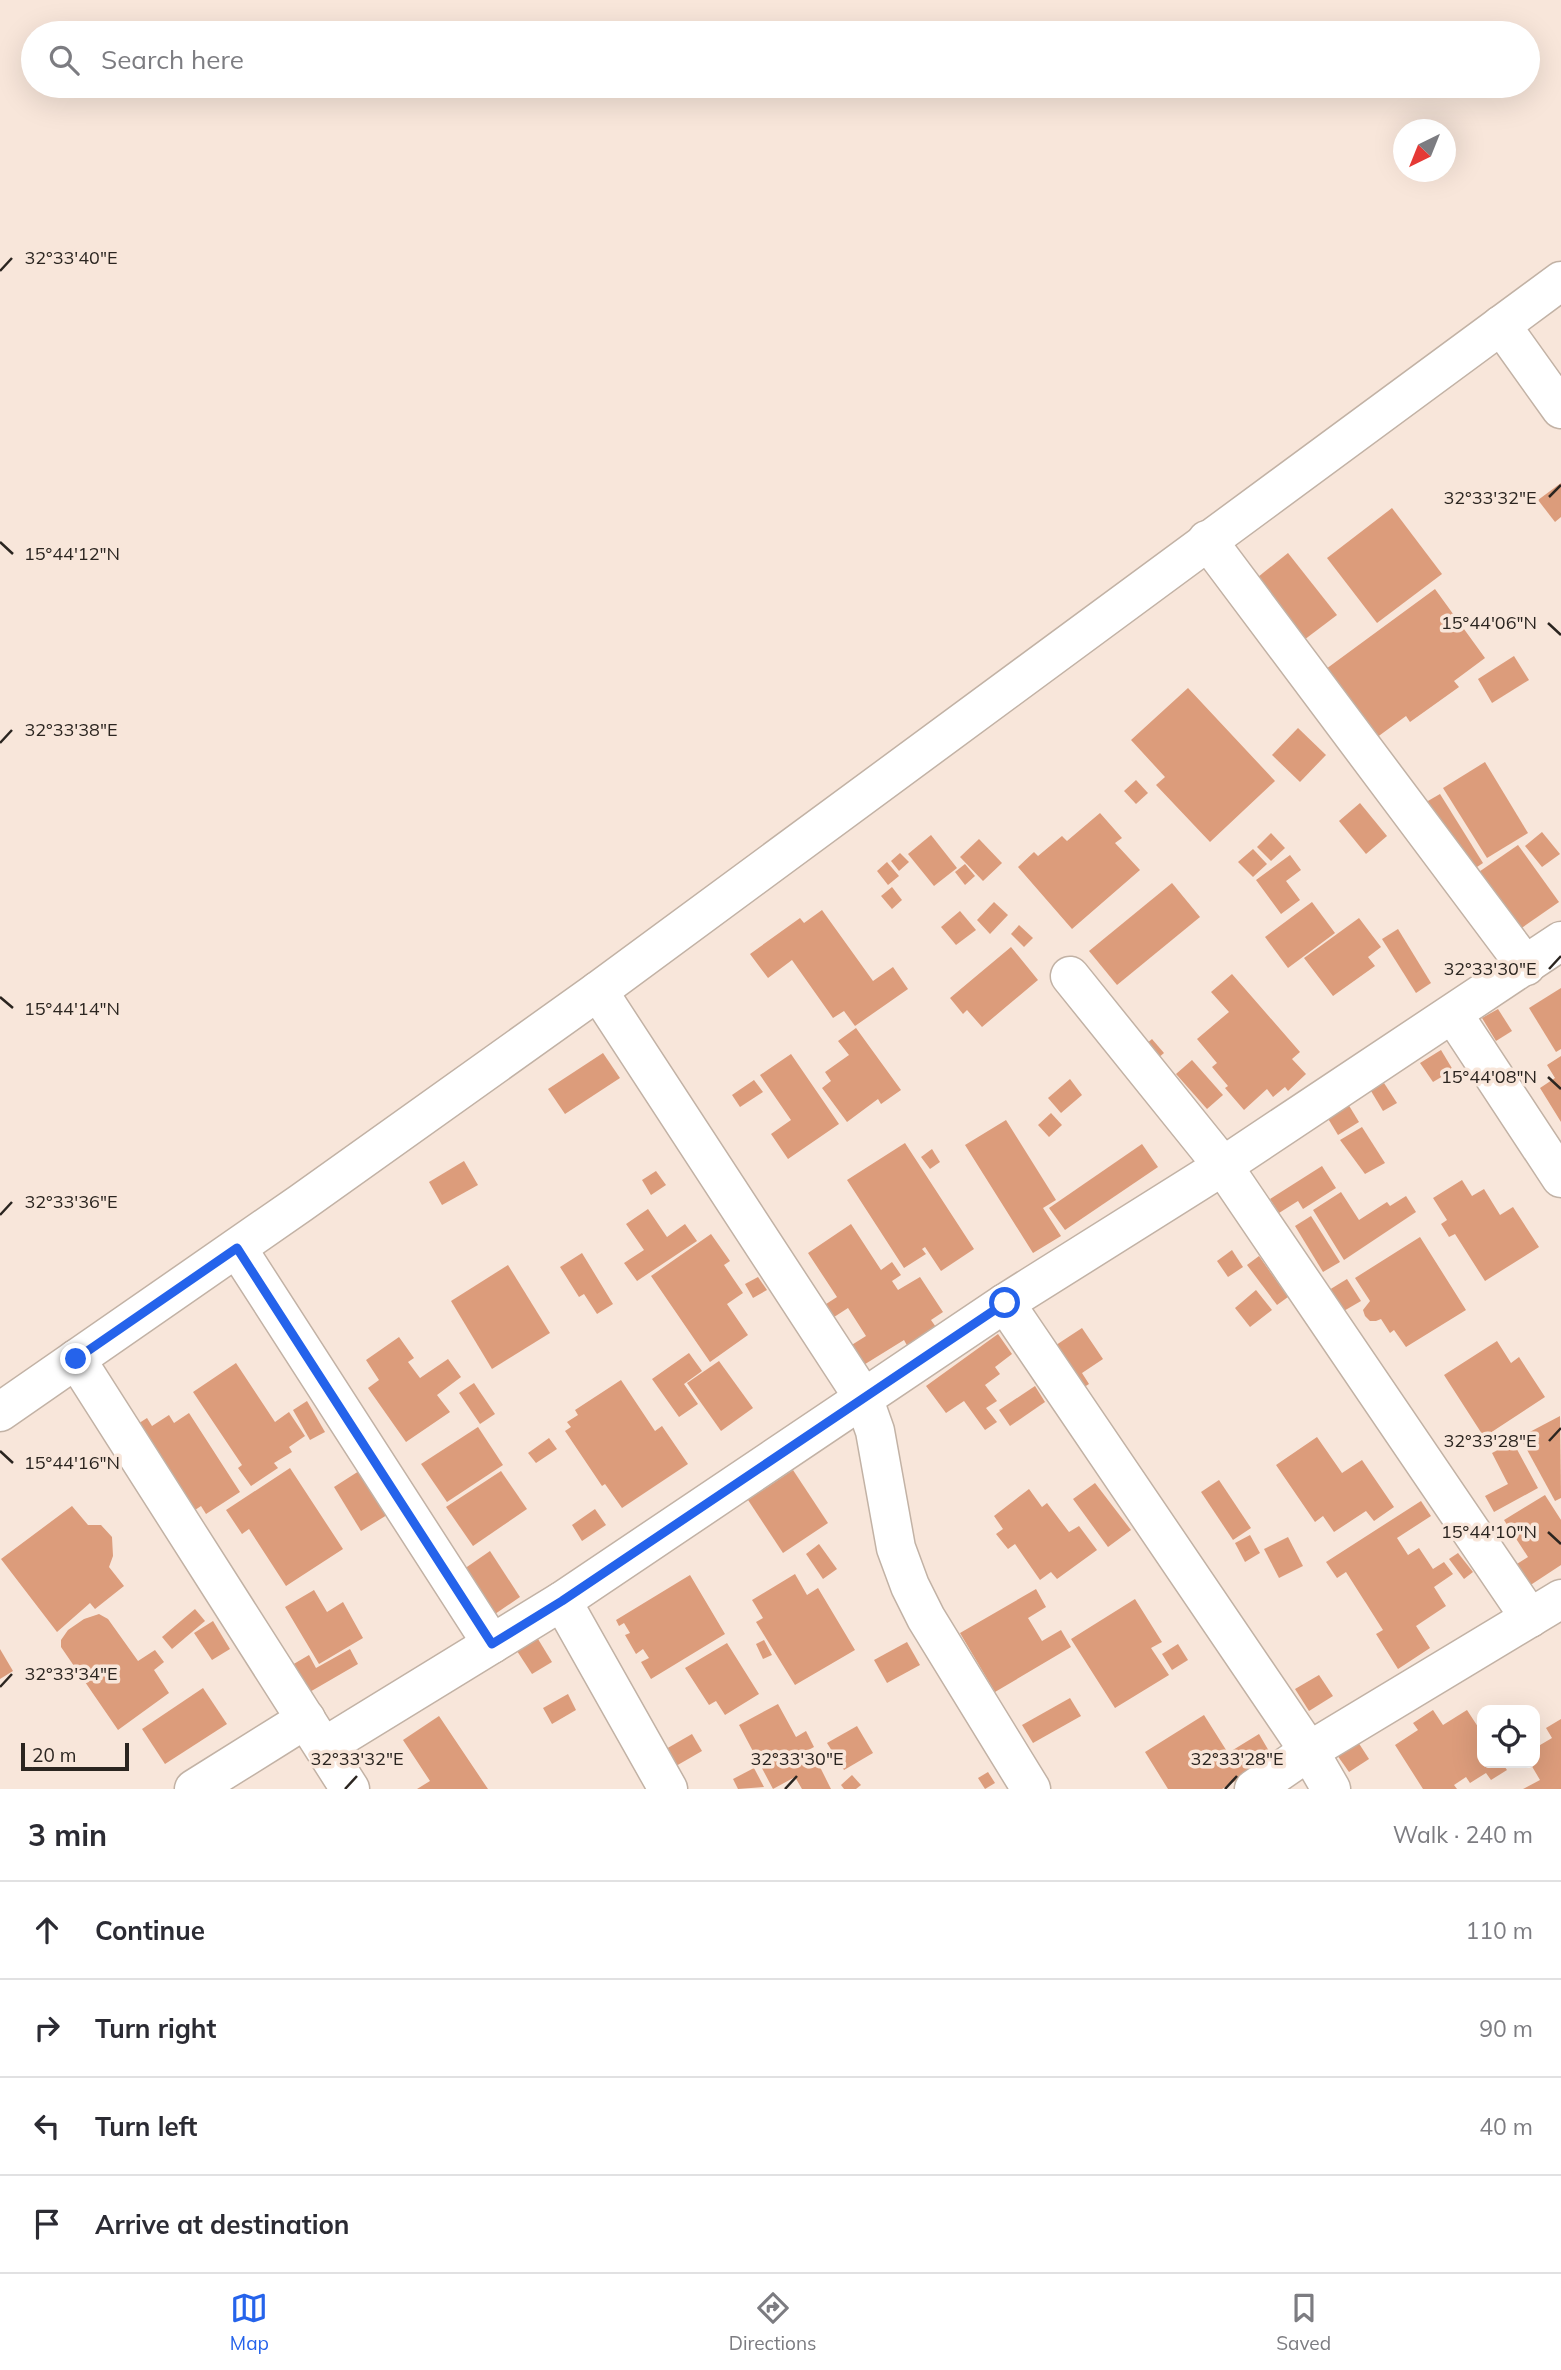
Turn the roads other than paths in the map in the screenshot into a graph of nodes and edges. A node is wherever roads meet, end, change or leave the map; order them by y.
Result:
1 (1561, 281) edge
2 (1501, 325) junction
3 (1561, 409) edge
4 (1207, 540) junction
5 (1561, 941) edge
6 (1526, 966) junction
7 (1070, 976) dead end
8 (598, 990) junction
9 (1453, 1014) junction
10 (1223, 1166) junction
11 (1561, 1178) edge
12 (237, 1248) junction
13 (1005, 1303) junction
14 (76, 1359) junction
15 (863, 1397) junction
16 (0, 1412) edge
17 (562, 1601) junction
18 (1546, 1609) edge
19 (492, 1644) junction
20 (315, 1733) junction
21 (1309, 1751) junction
22 (194, 1789) edge
23 (350, 1789) edge
24 (668, 1789) edge
25 (1031, 1789) edge
26 (1254, 1789) edge
27 (1331, 1789) edge

1 - 2 street
2 - 3 street
2 - 4 street
4 - 6 street
4 - 8 street
5 - 6 street
6 - 9 street
7 - 10 street
8 - 12 street
8 - 15 street
9 - 10 street
9 - 11 street
10 - 13 street
10 - 18 street
12 - 14 street
12 - 19 street
13 - 15 street
13 - 21 street
14 - 16 street
14 - 20 street
15 - 17 street
15 - 25 street
17 - 19 street
17 - 24 street
18 - 21 street
19 - 20 street
20 - 22 street
20 - 23 street
21 - 26 street
21 - 27 street

